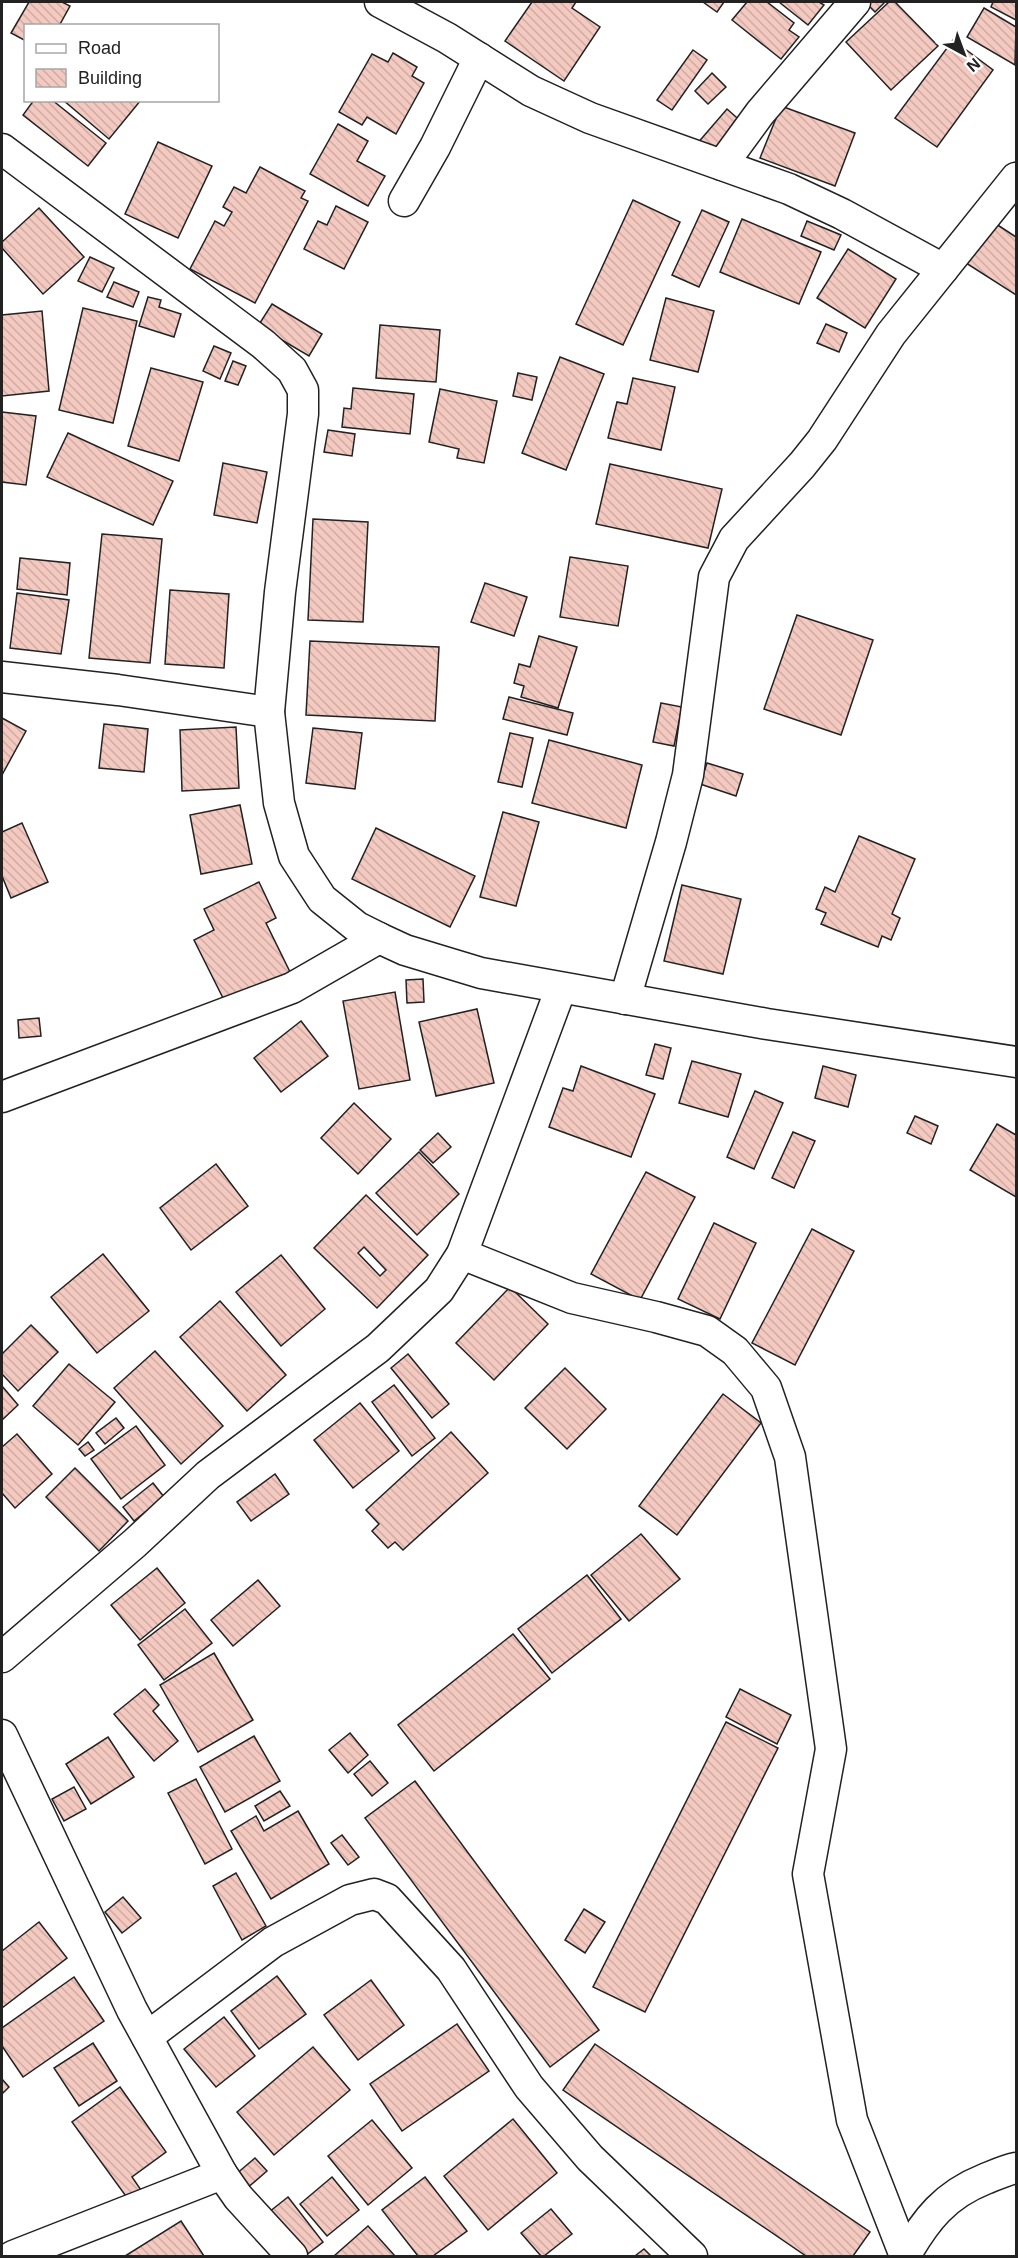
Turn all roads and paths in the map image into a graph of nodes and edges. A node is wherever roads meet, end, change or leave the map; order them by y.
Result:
1 (380, 2) edge
2 (855, 2) edge
3 (478, 58) junction
4 (3, 159) edge
5 (722, 165) junction
6 (1017, 178) edge
7 (404, 201) dead end
8 (943, 270) junction
9 (2, 677) edge
10 (269, 712) junction
11 (379, 938) junction
12 (561, 988) junction
13 (625, 999) junction
14 (1017, 1062) edge
15 (2, 1097) edge
16 (462, 1254) junction
17 (2, 1657) edge
18 (2, 1735) edge
19 (147, 2037) junction
20 (1017, 2168) edge
21 (222, 2174) junction
22 (13, 2256) edge
23 (292, 2256) edge
24 (692, 2256) edge

1 - 3 street
2 - 5 street
3 - 5 street
3 - 7 street
4 - 10 street
5 - 8 street
6 - 8 street
8 - 13 street
9 - 10 street
10 - 11 street
11 - 12 street
11 - 15 street
12 - 13 street
12 - 16 street
13 - 14 street
16 - 17 street
16 - 20 street
18 - 19 street
19 - 21 street
19 - 24 street
21 - 22 street
21 - 23 street

